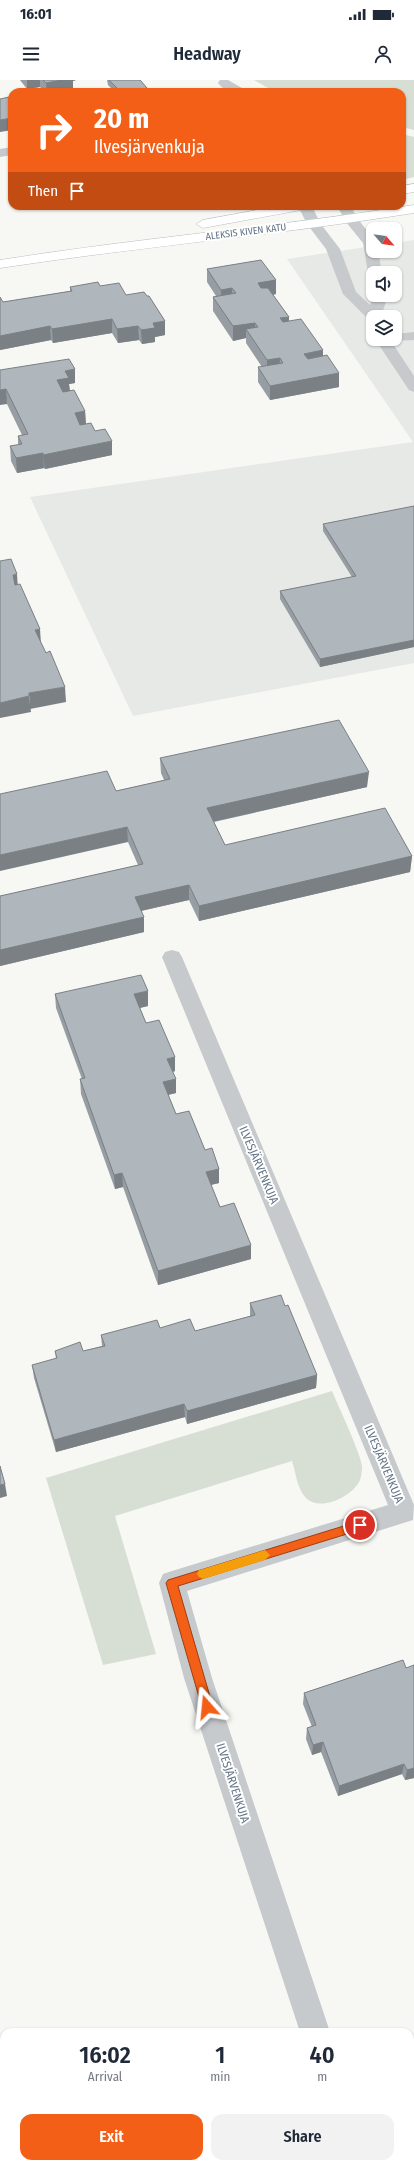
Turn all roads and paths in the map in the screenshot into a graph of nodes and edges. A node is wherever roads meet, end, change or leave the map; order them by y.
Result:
1 (222, 81) edge
2 (230, 88) edge
3 (235, 88) edge
4 (414, 209) edge
5 (278, 210) edge
6 (307, 210) edge
7 (346, 210) edge
8 (351, 219) junction
9 (314, 224) junction
10 (77, 252) junction
11 (0, 264) edge
12 (374, 266) edge
13 (367, 310) edge
14 (414, 336) edge
15 (402, 337) edge
16 (387, 346) edge
17 (414, 386) edge
18 (172, 957) dead end
19 (314, 2028) edge

1 - 2 street
1 - 3 street
4 - 8 main road, ALEKSIS KIVEN KATU
5 - 10 main road, ALEKSIS KIVEN KATU
6 - 9 street
7 - 8 street
8 - 9 main road, ALEKSIS KIVEN KATU
8 - 12 street
9 - 10 main road, ALEKSIS KIVEN KATU
9 - 13 street
10 - 11 main road, ALEKSIS KIVEN KATU
14 - 15 street
16 - 17 street
18 - 19 street, ILVESJÄRVENKUJA

